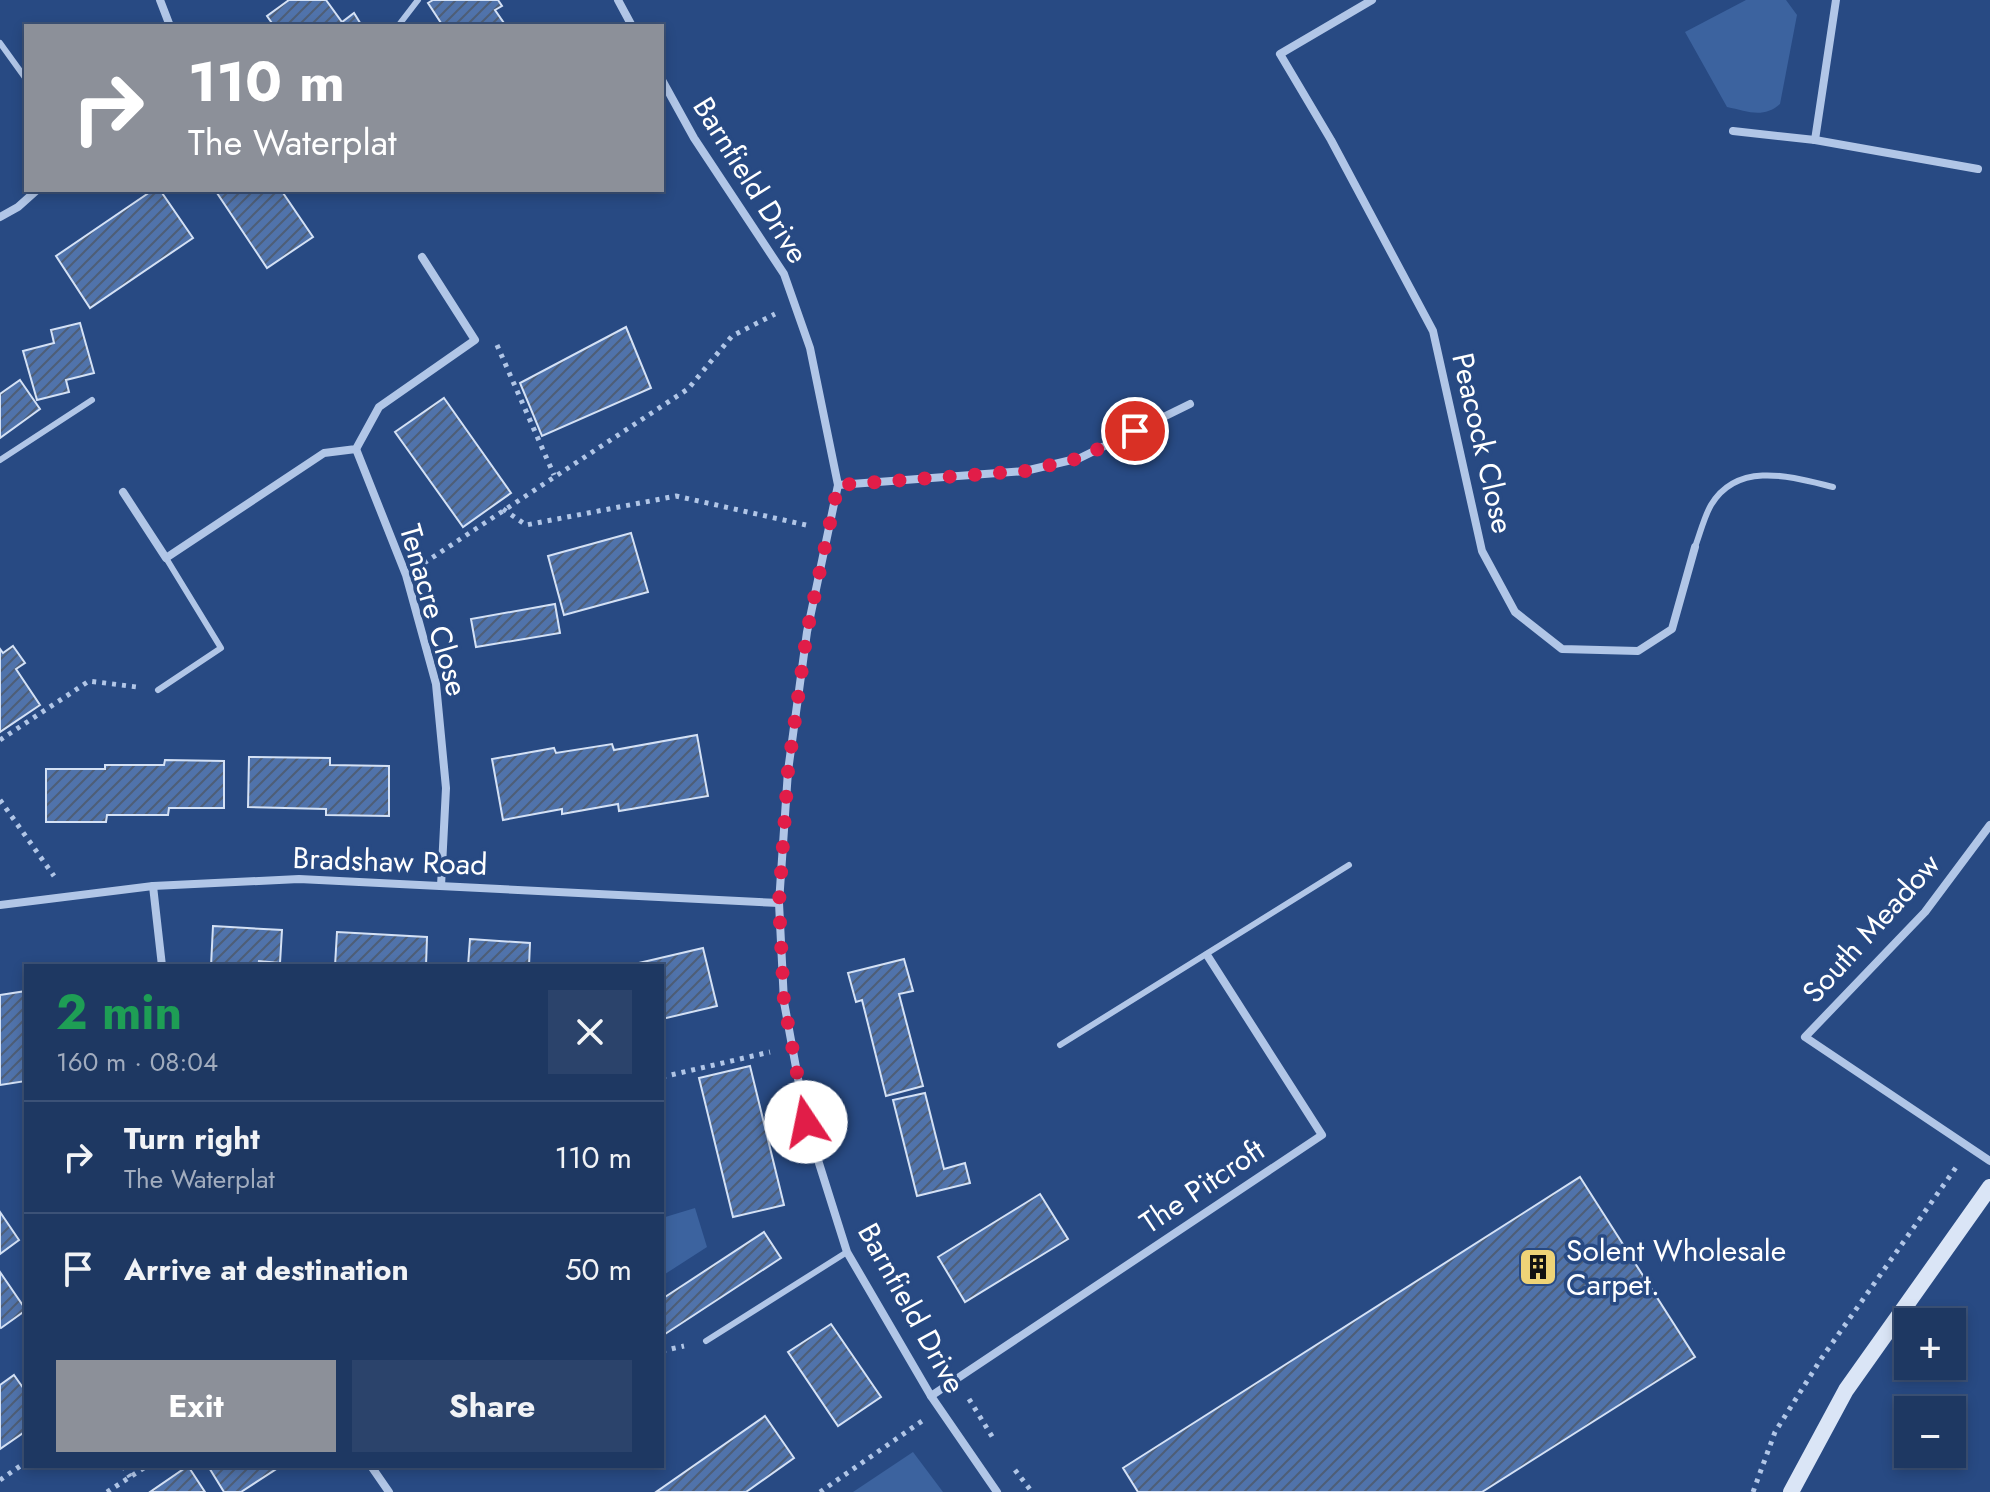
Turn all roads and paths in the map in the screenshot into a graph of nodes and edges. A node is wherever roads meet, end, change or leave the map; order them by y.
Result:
1 (160, 0) edge
2 (418, 0) edge
3 (618, 0) edge
4 (1372, 0) edge
5 (1836, 0) edge
6 (169, 24) edge
7 (400, 24) edge
8 (631, 24) edge
9 (0, 43) edge
10 (24, 76) edge
11 (664, 84) edge
12 (1733, 131) dead end
13 (1815, 140) junction
14 (1978, 169) dead end
15 (35, 192) edge
16 (0, 217) edge
17 (422, 257) dead end
18 (795, 304) junction
19 (475, 340) junction
20 (92, 400) dead end
21 (1190, 404) dead end
22 (356, 449) junction
23 (0, 460) edge
24 (554, 476) junction
25 (838, 485) junction
26 (1833, 487) dead end
27 (123, 492) dead end
28 (503, 509) junction
29 (829, 530) junction
30 (1695, 547) joint
31 (166, 558) junction
32 (406, 575) junction
33 (158, 690) joint
34 (0, 740) edge
35 (0, 800) edge
36 (1990, 825) edge
37 (1349, 865) dead end
38 (153, 886) junction
39 (441, 886) junction
40 (68, 897) junction
41 (779, 903) junction
42 (0, 905) edge
43 (1207, 955) junction
44 (162, 964) edge
45 (1060, 1045) dead end
46 (792, 1047) junction
47 (664, 1077) edge
48 (1970, 1148) junction
49 (1990, 1161) edge
50 (1990, 1187) edge
51 (847, 1252) junction
52 (706, 1341) dead end
53 (956, 1378) junction
54 (931, 1396) junction
55 (940, 1409) junction
56 (996, 1444) dead end
57 (24, 1463) edge
58 (124, 1468) edge
59 (144, 1468) edge
60 (372, 1468) edge
61 (1013, 1468) dead end
62 (130, 1477) junction
63 (0, 1480) edge
64 (107, 1492) edge
65 (389, 1492) edge
66 (820, 1492) edge
67 (997, 1492) edge
68 (1032, 1492) edge
69 (1753, 1492) edge
70 (1791, 1492) edge

1 - 6 street
2 - 7 lane
3 - 8 street
4 - 30 street, Peacock Close
5 - 13 street
9 - 10 lane
11 - 18 street, Barnfield Drive
12 - 13 street
13 - 14 street
15 - 16 street
17 - 19 street
18 - 24 path
18 - 25 street, Barnfield Drive
19 - 22 street
19 - 24 path
20 - 23 lane
21 - 25 street
22 - 31 street
22 - 32 street, Tenacre Close
24 - 28 path
25 - 29 street, Barnfield Drive
26 - 30 lane
27 - 31 street
28 - 29 path
28 - 32 path
29 - 41 street, Barnfield Drive
31 - 33 lane
32 - 39 street, Tenacre Close
33 - 34 path
35 - 40 path
36 - 48 street, South Meadow
37 - 43 lane
38 - 39 street, Bradshaw Road
38 - 40 street, Bradshaw Road
38 - 44 street
39 - 41 street, Bradshaw Road
40 - 42 street, Bradshaw Road
41 - 46 street, Barnfield Drive
43 - 45 lane
43 - 53 street, The Pitcroft
46 - 47 path
46 - 51 street, Barnfield Drive
48 - 49 street, South Meadow
48 - 69 path
50 - 70 street
51 - 52 lane
51 - 54 street, Barnfield Drive
53 - 54 street, The Pitcroft
53 - 56 path
54 - 55 street, Barnfield Drive
55 - 66 path
55 - 67 street, Barnfield Drive
57 - 63 path
58 - 62 path
59 - 62 path
60 - 65 street
61 - 68 path
62 - 64 path

